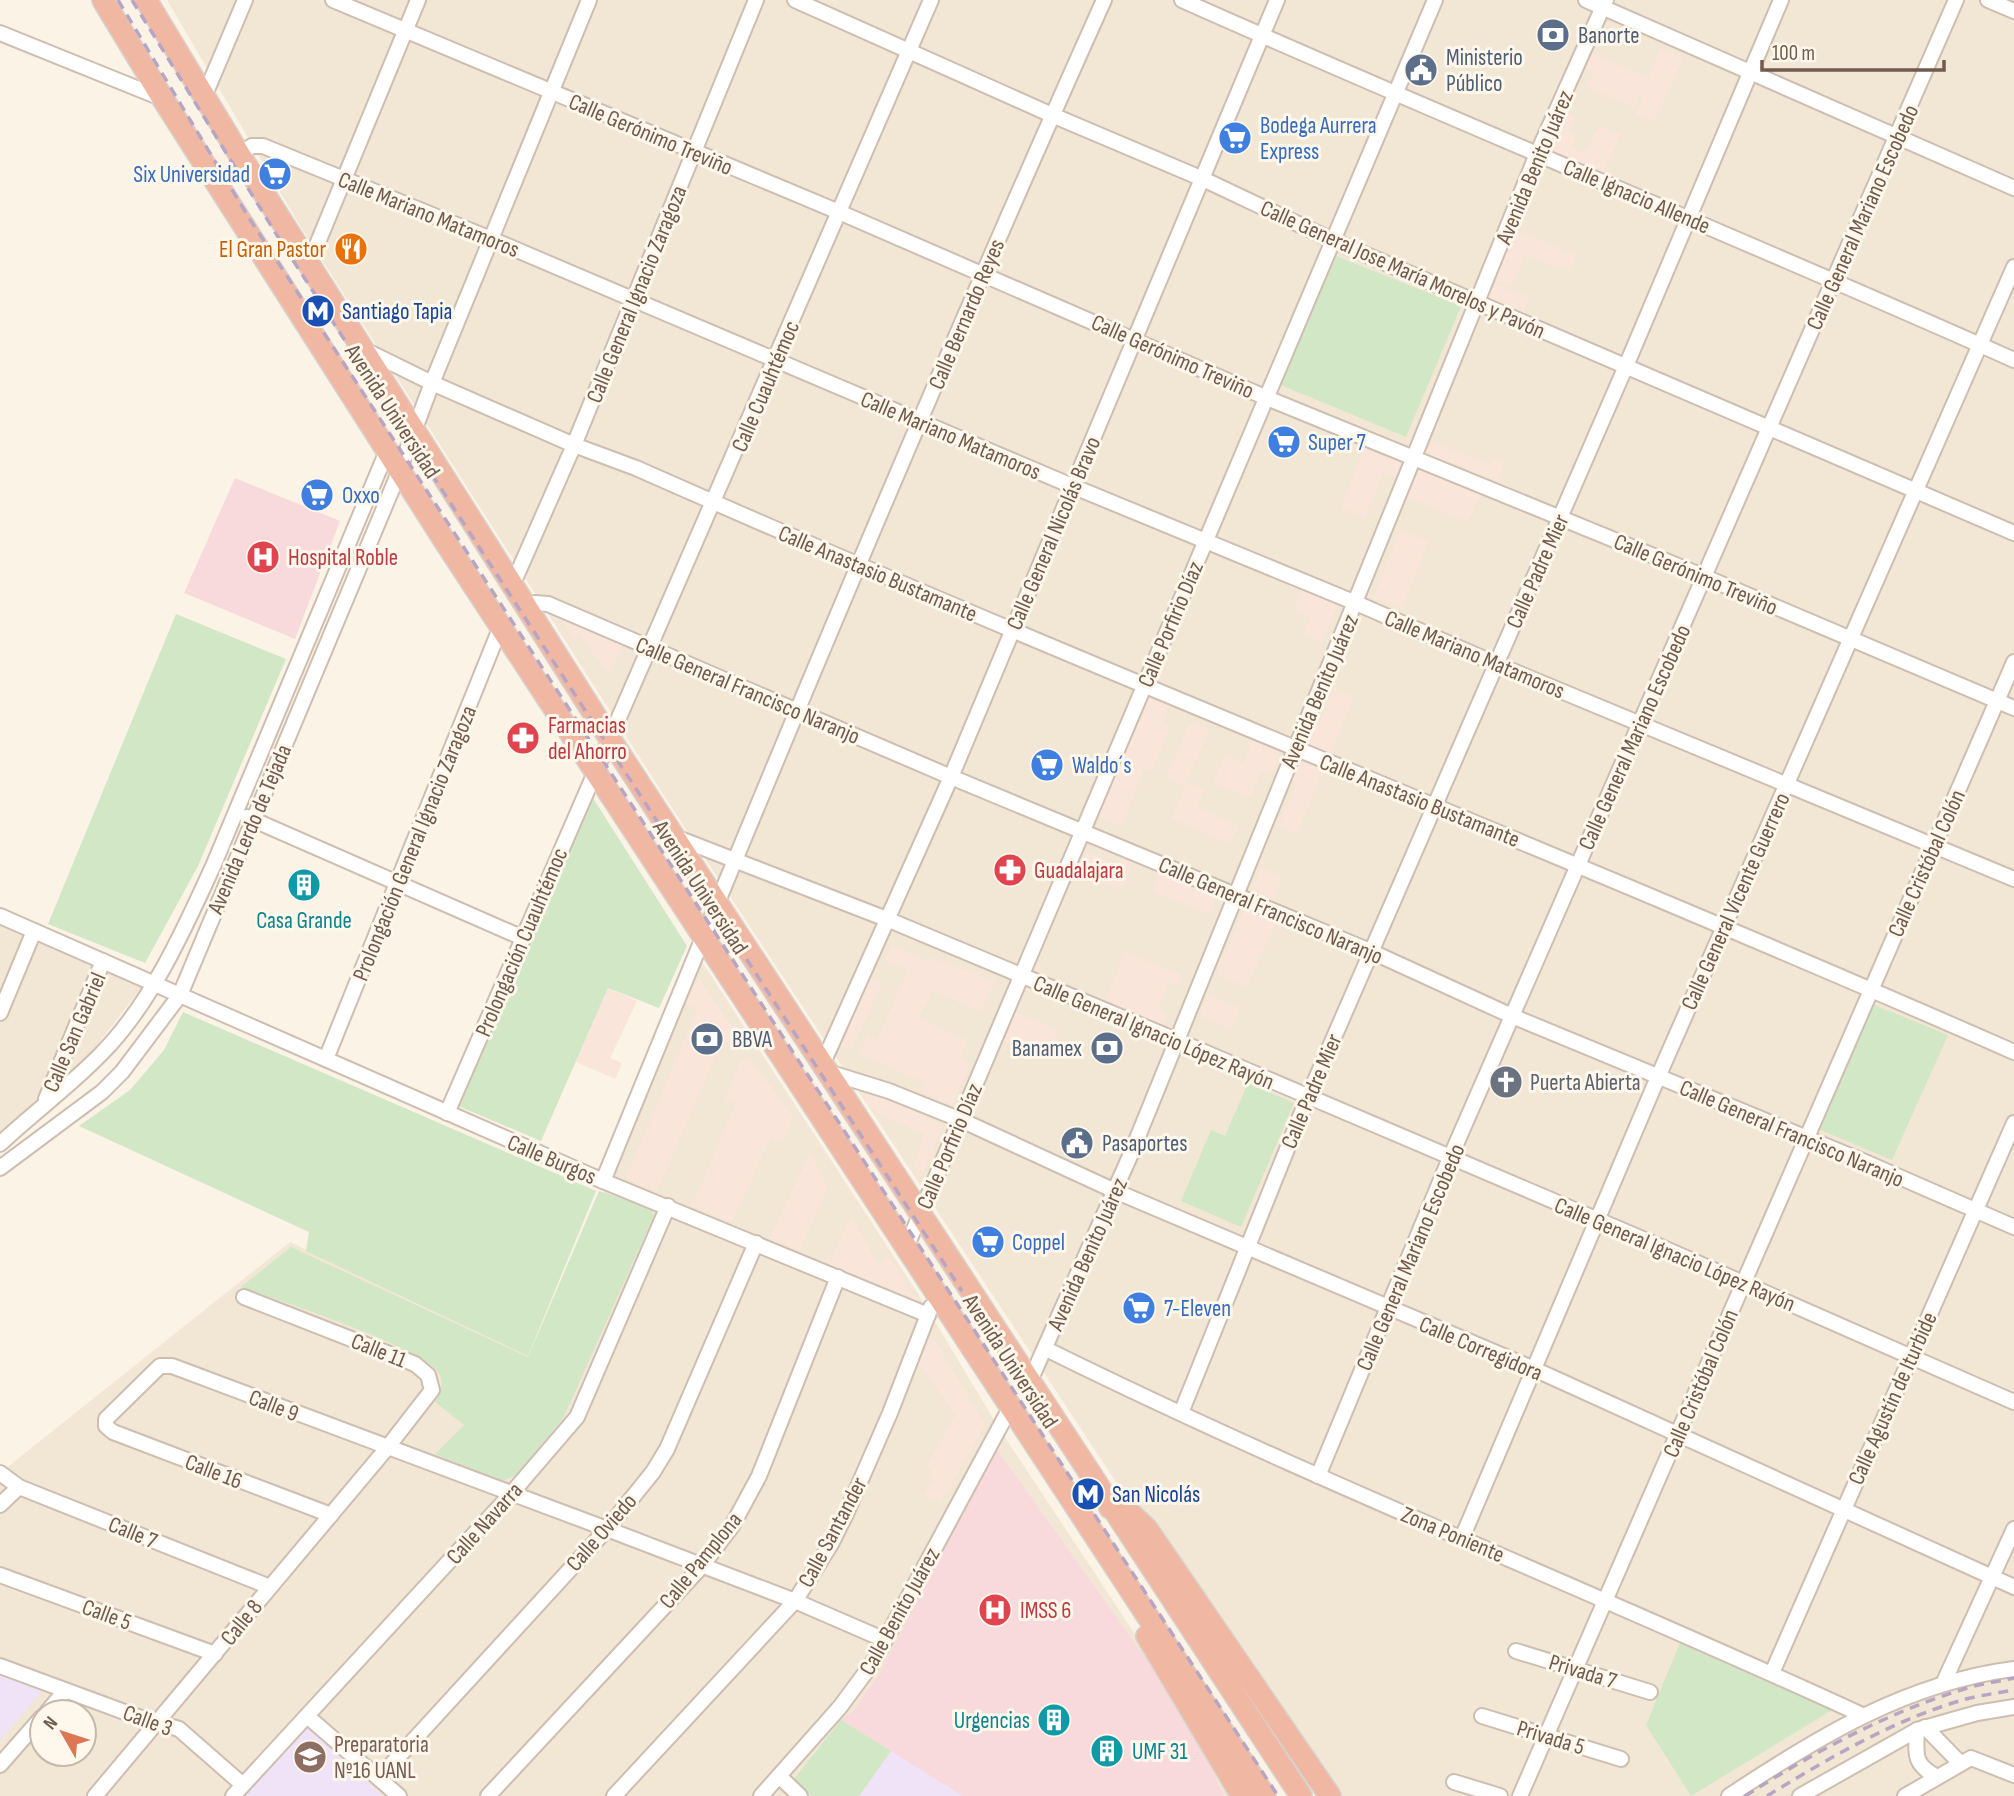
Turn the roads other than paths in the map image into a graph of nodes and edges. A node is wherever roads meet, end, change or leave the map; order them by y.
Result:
1 (103, 0) edge
2 (146, 0) edge
3 (245, 0) edge
4 (333, 0) edge
5 (418, 0) edge
6 (589, 0) edge
7 (756, 0) edge
8 (795, 0) edge
9 (931, 0) edge
10 (1104, 0) edge
11 (1182, 0) edge
12 (1278, 0) edge
13 (1435, 0) edge
14 (1586, 0) edge
15 (1781, 0) edge
16 (1956, 0) edge
17 (1988, 0) edge
18 (1604, 4) edge
19 (2014, 11) edge
20 (405, 31) junction
21 (0, 33) edge
22 (1262, 36) junction
23 (909, 51) junction
24 (1749, 73) junction
25 (551, 92) junction
26 (1394, 94) junction
27 (204, 97) junction
28 (163, 99) junction
29 (1052, 115) junction
30 (1898, 136) junction
31 (693, 152) junction
32 (239, 154) junction
33 (1537, 154) junction
34 (345, 179) junction
35 (1203, 179) junction
36 (2014, 188) edge
37 (839, 212) junction
38 (1687, 218) junction
39 (491, 239) junction
40 (1334, 242) junction
41 (309, 264) junction
42 (2014, 267) edge
43 (982, 274) junction
44 (1833, 282) junction
45 (634, 300) junction
46 (1478, 303) junction
47 (1135, 339) junction
48 (1979, 344) junction
49 (363, 349) junction
50 (2014, 360) edge
51 (776, 361) junction
52 (1626, 366) junction
53 (432, 383) junction
54 (1267, 398) junction
55 (921, 422) junction
56 (1770, 427) junction
57 (414, 430) junction
58 (574, 444) junction
59 (387, 451) junction
60 (1416, 457) junction
61 (399, 470) junction
62 (1072, 486) junction
63 (1916, 491) junction
64 (715, 503) junction
65 (1560, 517) junction
66 (2014, 533) edge
67 (1206, 540) junction
68 (859, 564) junction
69 (1705, 577) junction
70 (512, 586) junction
71 (1356, 603) junction
72 (525, 607) junction
73 (501, 626) junction
74 (1012, 631) junction
75 (1851, 639) junction
76 (651, 648) junction
77 (2014, 662) edge
78 (1496, 664) junction
79 (1144, 684) junction
80 (1997, 701) junction
81 (2014, 708) edge
82 (796, 711) junction
83 (1640, 723) junction
84 (610, 739) junction
85 (1294, 749) junction
86 (595, 770) junction
87 (951, 777) junction
88 (1787, 783) junction
89 (1433, 806) junction
90 (236, 812) junction
91 (254, 820) junction
92 (1083, 831) junction
93 (675, 837) junction
94 (1933, 844) junction
95 (735, 861) junction
96 (1577, 865) junction
97 (2014, 879) edge
98 (397, 883) junction
99 (1236, 895) junction
100 (718, 900) junction
101 (0, 916) edge
102 (889, 920) junction
103 (1725, 927) junction
104 (34, 931) junction
105 (703, 937) junction
106 (523, 938) junction
107 (1370, 951) junction
108 (103, 961) junction
109 (1021, 976) junction
110 (153, 983) junction
111 (1871, 989) junction
112 (180, 995) junction
113 (0, 1013) edge
114 (1512, 1016) junction
115 (1176, 1040) junction
116 (2014, 1052) edge
117 (326, 1059) junction
118 (825, 1067) junction
119 (1658, 1077) junction
120 (1308, 1097) junction
121 (44, 1103) junction
122 (447, 1113) junction
123 (961, 1120) junction
124 (2014, 1123) edge
125 (1806, 1139) junction
126 (0, 1144) edge
127 (1450, 1158) junction
128 (0, 1168) edge
129 (603, 1181) junction
130 (1115, 1191) junction
131 (668, 1206) junction
132 (1975, 1211) junction
133 (921, 1213) junction
134 (1597, 1221) junction
135 (2014, 1227) edge
136 (756, 1243) junction
137 (1247, 1246) junction
138 (906, 1248) junction
139 (838, 1278) junction
140 (1744, 1283) junction
141 (935, 1294) junction
142 (244, 1297) dead end
143 (1389, 1309) junction
144 (928, 1315) junction
145 (1046, 1349) junction
146 (1910, 1356) junction
147 (160, 1366) joint
148 (1534, 1369) junction
149 (1030, 1381) junction
150 (2014, 1402) edge
151 (1010, 1408) junction
152 (1181, 1413) junction
153 (1678, 1435) junction
154 (387, 1448) junction
155 (0, 1473) edge
156 (1318, 1476) junction
157 (19, 1487) junction
158 (511, 1494) junction
159 (0, 1505) edge
160 (1110, 1508) junction
161 (1843, 1510) junction
162 (331, 1516) junction
163 (607, 1529) junction
164 (2014, 1530) edge
165 (1462, 1538) junction
166 (701, 1567) junction
167 (0, 1575) edge
168 (1992, 1577) junction
169 (270, 1587) junction
170 (2014, 1587) edge
171 (1130, 1588) junction
172 (795, 1601) junction
173 (1605, 1601) junction
174 (885, 1640) junction
175 (1516, 1651) dead end
176 (215, 1654) junction
177 (0, 1666) edge
178 (1576, 1669) junction
179 (2014, 1669) edge
180 (1772, 1673) junction
181 (1943, 1684) junction
182 (65, 1691) junction
183 (1650, 1692) dead end
184 (59, 1698) edge
185 (2014, 1707) edge
186 (1862, 1715) junction
187 (307, 1716) junction
188 (1482, 1716) dead end
189 (158, 1722) junction
190 (1921, 1729) junction
191 (28, 1733) edge
192 (1547, 1736) junction
193 (1621, 1759) dead end
194 (1960, 1763) junction
195 (0, 1765) edge
196 (2014, 1775) edge
197 (779, 1776) junction
198 (1937, 1777) junction
199 (379, 1778) junction
200 (1454, 1782) dead end
201 (238, 1791) edge
202 (95, 1796) edge
203 (399, 1796) edge
204 (488, 1796) edge
205 (614, 1796) edge
206 (761, 1796) edge
207 (800, 1796) edge
208 (1242, 1796) edge
209 (1265, 1796) edge
210 (1301, 1796) edge
211 (1330, 1796) edge
212 (1500, 1796) edge
213 (1520, 1796) edge
214 (1729, 1796) edge
215 (1800, 1796) edge
216 (1905, 1796) edge

1 - 28 highway, Avenida Universidad
2 - 27 highway, Avenida Universidad
3 - 27 street
4 - 20 street, Calle Gerónimo Treviño
5 - 20 street
6 - 25 street, Avenida Lerdo de Tejada
7 - 31 street, Calle General Ignacio Zaragoza
8 - 23 street, Calle General Jose María Morelos y Pavón
9 - 23 street, Calle Cuauhtémoc
10 - 29 street, Calle Bernardo Reyes
11 - 22 street, Calle Ignacio Allende
12 - 22 street, Calle General Nicolás Bravo
13 - 26 street, Calle Porfirio Díaz
14 - 18 street
15 - 24 street, Calle Padre Mier
16 - 30 street, Calle General Mariano Escobedo
17 - 19 street
18 - 24 street
18 - 33 street, Avenida Benito Juárez
20 - 25 street, Calle Gerónimo Treviño
20 - 34 street
21 - 28 street
22 - 26 street, Calle Ignacio Allende
22 - 35 street, Calle General Nicolás Bravo
23 - 29 street, Calle General Jose María Morelos y Pavón
23 - 37 street, Calle Cuauhtémoc
24 - 30 street
24 - 38 street, Calle Padre Mier
25 - 31 street, Calle Gerónimo Treviño
25 - 39 street, Avenida Lerdo de Tejada
26 - 33 street, Calle Ignacio Allende
26 - 40 street, Calle Porfirio Díaz
27 - 32 highway, Avenida Universidad
28 - 59 highway, Avenida Universidad
29 - 35 street, Calle General Jose María Morelos y Pavón
29 - 43 street, Calle Bernardo Reyes
30 - 36 street
30 - 44 street, Calle General Mariano Escobedo
31 - 37 street, Calle Gerónimo Treviño
31 - 45 street, Calle General Ignacio Zaragoza
32 - 34 street, Calle Mariano Matamoros
32 - 41 highway, Avenida Universidad
33 - 38 street, Calle Ignacio Allende
33 - 46 street, Avenida Benito Juárez
34 - 39 street, Calle Mariano Matamoros
34 - 41 street
35 - 40 street, Calle General Jose María Morelos y Pavón
35 - 47 street, Calle General Nicolás Bravo
37 - 43 street, Calle Gerónimo Treviño
37 - 51 street, Calle Cuauhtémoc
38 - 44 street, Calle Ignacio Allende
38 - 52 street, Calle Padre Mier
39 - 45 street, Calle Mariano Matamoros
39 - 53 street, Avenida Lerdo de Tejada
40 - 46 street, Calle General Jose María Morelos y Pavón
40 - 54 street, Calle Porfirio Díaz
41 - 49 highway, Avenida Universidad
42 - 48 street, Calle General Vicente Guerrero
43 - 47 street, Calle Gerónimo Treviño
43 - 55 street, Calle Bernardo Reyes
44 - 48 street, Calle Ignacio Allende
44 - 56 street, Calle General Mariano Escobedo
45 - 51 street, Calle Mariano Matamoros
45 - 58 street, Calle General Ignacio Zaragoza
46 - 52 street, Calle General Jose María Morelos y Pavón
46 - 60 street, Avenida Benito Juárez
47 - 54 street, Calle Gerónimo Treviño
47 - 62 street, Calle General Nicolás Bravo
48 - 50 street, Calle Ignacio Allende
48 - 63 street, Calle General Vicente Guerrero
49 - 53 street, Calle Anastasio Bustamante
49 - 57 highway, Avenida Universidad
51 - 55 street, Calle Mariano Matamoros
51 - 64 street, Calle Cuauhtémoc
52 - 56 street, Calle General Jose María Morelos y Pavón
52 - 65 street, Calle Padre Mier
53 - 57 street, Avenida Lerdo de Tejada
53 - 58 street, Calle Anastasio Bustamante
54 - 60 street, Calle Gerónimo Treviño
54 - 67 street, Calle Porfirio Díaz
55 - 62 street, Calle Mariano Matamoros
55 - 68 street, Calle Bernardo Reyes
56 - 63 street, Calle General Jose María Morelos y Pavón
56 - 69 street, Calle General Mariano Escobedo
57 - 61 street, Avenida Lerdo de Tejada
57 - 70 highway, Avenida Universidad
58 - 64 street, Calle Anastasio Bustamante
58 - 70 street, Calle General Ignacio Zaragoza
59 - 61 highway, Avenida Universidad
59 - 90 street, Avenida Lerdo de Tejada
60 - 65 street, Calle Gerónimo Treviño
60 - 71 street, Avenida Benito Juárez
61 - 73 highway, Avenida Universidad
61 - 91 street, Avenida Lerdo de Tejada
62 - 67 street, Calle Mariano Matamoros
62 - 74 street, Calle General Nicolás Bravo
63 - 66 street, Calle General Jose María Morelos y Pavón
63 - 75 street, Calle General Vicente Guerrero
64 - 68 street, Calle Anastasio Bustamante
64 - 76 street, Calle Cuauhtémoc
65 - 69 street, Calle Gerónimo Treviño
65 - 78 street, Calle Padre Mier
67 - 71 street, Calle Mariano Matamoros
67 - 79 street, Calle Porfirio Díaz
68 - 74 street, Calle Anastasio Bustamante
68 - 82 street, Calle Bernardo Reyes
69 - 75 street, Calle Gerónimo Treviño
69 - 83 street, Calle General Mariano Escobedo
70 - 72 highway, Avenida Universidad
71 - 78 street, Calle Mariano Matamoros
71 - 85 street, Avenida Benito Juárez
72 - 76 street, Calle General Francisco Naranjo
72 - 84 highway, Avenida Universidad
73 - 86 highway, Avenida Universidad
73 - 98 street, Prolongación General Ignacio Zaragoza
74 - 79 street, Calle Anastasio Bustamante
74 - 87 street, Calle General Nicolás Bravo
75 - 80 street, Calle Gerónimo Treviño
75 - 88 street, Calle General Vicente Guerrero
76 - 82 street, Calle General Francisco Naranjo
76 - 84 street, Calle Cuauhtémoc
77 - 80 street, Calle Cristóbal Colón
78 - 83 street, Calle Mariano Matamoros
78 - 89 street, Calle Padre Mier
79 - 85 street, Calle Anastasio Bustamante
79 - 92 street, Calle Porfirio Díaz
80 - 81 street, Calle Gerónimo Treviño
80 - 94 street, Calle Cristóbal Colón
82 - 87 street, Calle General Francisco Naranjo
82 - 95 street, Calle Bernardo Reyes
83 - 88 street, Calle Mariano Matamoros
83 - 96 street, Calle General Mariano Escobedo
84 - 86 street, Calle Cuauhtémoc
84 - 93 highway, Avenida Universidad
85 - 89 street, Calle Anastasio Bustamante
85 - 99 street, Avenida Benito Juárez
86 - 105 highway, Avenida Universidad
86 - 106 street, Prolongación Cuauhtémoc
87 - 92 street, Calle General Francisco Naranjo
87 - 102 street, Calle General Nicolás Bravo
88 - 94 street, Calle Mariano Matamoros
88 - 103 street, Calle General Vicente Guerrero
89 - 96 street, Calle Anastasio Bustamante
89 - 107 street, Calle Padre Mier
90 - 91 street
90 - 110 street, Avenida Lerdo de Tejada
91 - 98 street
91 - 112 street, Avenida Lerdo de Tejada
92 - 99 street, Calle General Francisco Naranjo
92 - 109 street, Calle Porfirio Díaz
93 - 95 street, Calle General Ignacio López Rayón
93 - 100 highway, Avenida Universidad
94 - 97 street, Calle Mariano Matamoros
94 - 111 street, Calle Cristóbal Colón
95 - 100 street, Calle Bernardo Reyes
95 - 102 street, Calle General Ignacio López Rayón
96 - 103 street, Calle Anastasio Bustamante
96 - 114 street, Calle General Mariano Escobedo
98 - 106 street
98 - 117 street, Prolongación General Ignacio Zaragoza
99 - 107 street, Calle General Francisco Naranjo
99 - 115 street, Avenida Benito Juárez
100 - 105 street, Calle Bernardo Reyes
100 - 118 highway, Avenida Universidad
101 - 104 street, Calle Burgos
102 - 109 street, Calle General Ignacio López Rayón
102 - 118 street, Calle General Nicolás Bravo
103 - 111 street, Calle Anastasio Bustamante
103 - 119 street, Calle General Vicente Guerrero
104 - 108 street, Calle Burgos
104 - 113 street
105 - 129 street, Calle Bernardo Reyes
105 - 138 highway, Avenida Universidad
106 - 122 street, Prolongación Cuauhtémoc
107 - 114 street, Calle General Francisco Naranjo
107 - 120 street, Calle Padre Mier
108 - 110 street, Calle Burgos
108 - 121 street, Calle San Gabriel
109 - 115 street, Calle General Ignacio López Rayón
109 - 123 street, Calle Porfirio Díaz
110 - 112 street, Calle Burgos
110 - 121 street, Avenida Lerdo de Tejada
111 - 116 street, Calle Anastasio Bustamante
111 - 125 street, Calle Cristóbal Colón
112 - 117 street, Calle Burgos
112 - 128 street, Avenida Lerdo de Tejada
114 - 119 street, Calle General Francisco Naranjo
114 - 127 street, Calle General Mariano Escobedo
115 - 120 street, Calle General Ignacio López Rayón
115 - 130 street, Avenida Benito Juárez
117 - 122 street, Calle Burgos
118 - 123 street, Calle Corregidora
118 - 133 highway, Avenida Universidad
119 - 125 street, Calle General Francisco Naranjo
119 - 134 street, Calle General Vicente Guerrero
120 - 127 street, Calle General Ignacio López Rayón
120 - 137 street, Calle Padre Mier
121 - 126 street, Avenida Lerdo de Tejada
122 - 129 street, Calle Burgos
123 - 130 street, Calle Corregidora
123 - 133 street, Calle Porfirio Díaz
124 - 132 street, Calle Agustín de Iturbide
125 - 132 street, Calle General Francisco Naranjo
125 - 140 street, Calle Cristóbal Colón
127 - 134 street, Calle General Ignacio López Rayón
127 - 143 street, Calle General Mariano Escobedo
129 - 131 street, Calle Burgos
130 - 137 street, Calle Corregidora
130 - 145 street, Avenida Benito Juárez
131 - 136 street, Calle Burgos
131 - 158 street, Calle Navarra
132 - 135 street, Calle General Francisco Naranjo
132 - 146 street, Calle Agustín de Iturbide
133 - 138 street, Calle Porfirio Díaz
133 - 149 highway, Avenida Universidad
134 - 140 street, Calle General Ignacio López Rayón
134 - 148 street, Calle General Vicente Guerrero
136 - 139 street, Calle Burgos
136 - 163 street, Calle Oviedo
137 - 143 street, Calle Corregidora
137 - 152 street, Calle Padre Mier
138 - 141 highway, Avenida Universidad
139 - 144 street, Calle Burgos
139 - 166 street, Calle Pamplona
140 - 146 street, Calle General Ignacio López Rayón
140 - 153 street, Calle Cristóbal Colón
141 - 144 street, Calle Santander
141 - 151 highway, Avenida Universidad
142 - 154 street, Calle 11
143 - 148 street, Calle Corregidora
143 - 156 street, Calle General Mariano Escobedo
144 - 172 street, Calle Santander
145 - 149 street, Avenida Benito Juárez
145 - 152 street, Zona Poniente
146 - 150 street, Calle General Ignacio López Rayón
146 - 161 street, Calle Agustín de Iturbide
147 - 154 street, Calle 9
147 - 162 street, Calle 16
148 - 153 street, Calle Corregidora
148 - 165 street, Calle General Vicente Guerrero
149 - 160 highway, Avenida Universidad
151 - 171 highway, Avenida Universidad
151 - 174 street, Calle Benito Juárez
152 - 156 street, Zona Poniente
153 - 161 street, Calle Corregidora
153 - 173 street, Calle Cristóbal Colón
154 - 158 street, Calle 9
154 - 162 street, Calle 8
155 - 157 street, Calle 7
156 - 165 street, Zona Poniente
157 - 159 street
157 - 169 street, Calle 7
158 - 163 street, Calle 9
158 - 187 street, Calle Navarra
160 - 210 highway, Avenida Universidad
160 - 211 highway
161 - 168 street, Calle Corregidora
161 - 180 street, Calle Agustín de Iturbide
162 - 169 street, Calle 8
163 - 166 street, Calle 9
163 - 199 street, Calle Oviedo
164 - 168 street
165 - 173 street, Zona Poniente
166 - 172 street, Calle 9
166 - 204 street, Calle Pamplona
167 - 176 street, Calle 5
168 - 170 street, Calle Corregidora
168 - 181 street
169 - 176 street, Calle 8
171 - 208 highway
171 - 209 highway, Avenida Universidad
172 - 174 street, Calle 9
172 - 205 street, Calle Santander
173 - 178 street, Calle Cristóbal Colón
173 - 180 street, Zona Poniente
174 - 197 street, Calle Benito Juárez
175 - 178 street, Privada 7
176 - 189 street, Calle 8
177 - 182 street, Calle 3
178 - 183 street, Privada 7
178 - 192 street, Calle Cristóbal Colón
179 - 181 street
180 - 186 street, Zona Poniente
181 - 186 street
182 - 184 street
182 - 189 street, Calle 3
185 - 190 street
186 - 214 street
187 - 199 street
187 - 201 street, Calle Navarra
188 - 192 street, Privada 5
189 - 201 street, Calle 3
189 - 202 street, Calle 8
190 - 194 street
190 - 198 street
190 - 215 street
191 - 195 street
192 - 193 street, Privada 5
192 - 213 street, Calle Cristóbal Colón
194 - 196 street
194 - 198 street
197 - 206 street, Calle Benito Juárez
197 - 207 street
198 - 216 street
199 - 203 street
200 - 212 street

